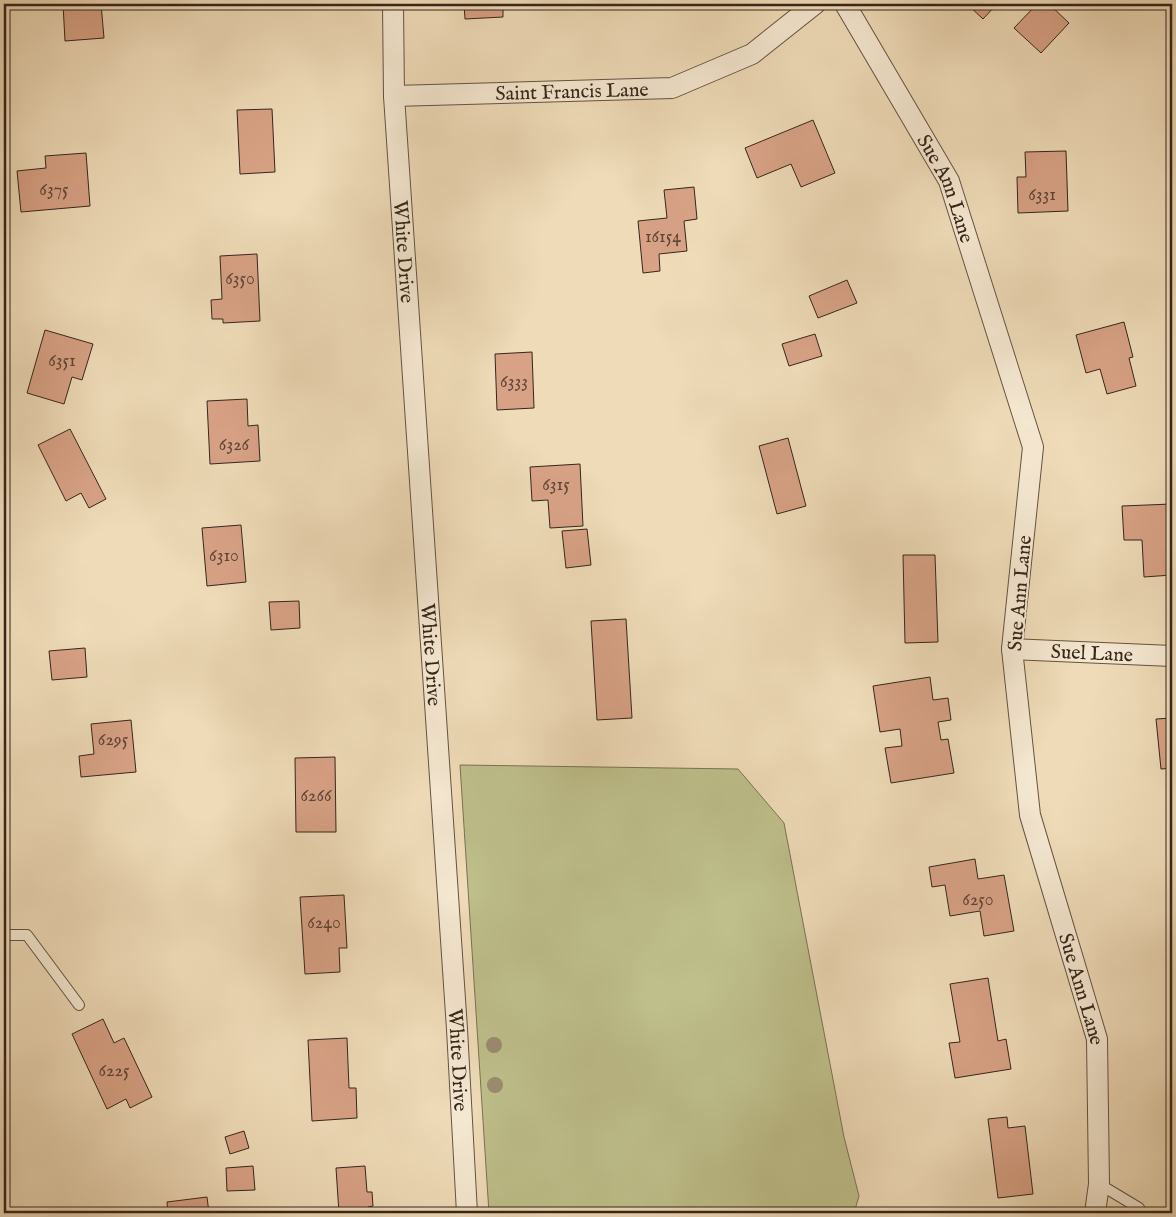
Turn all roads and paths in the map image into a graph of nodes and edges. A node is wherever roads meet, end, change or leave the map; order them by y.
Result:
1 (393, 4) edge
2 (815, 4) edge
3 (845, 4) edge
4 (394, 96) junction
5 (1012, 649) junction
6 (1172, 656) edge
7 (4, 934) edge
8 (79, 1005) dead end
9 (1099, 1184) junction
10 (467, 1213) edge
11 (1095, 1213) edge
12 (1142, 1213) edge

1 - 4 street
2 - 4 street, Saint Francis Lane
3 - 5 street, Sue Ann Lane
4 - 10 street, White Drive
5 - 6 street, Suel Lane
5 - 9 street, Sue Ann Lane
7 - 8 lane
9 - 11 street, Sue Ann Lane
9 - 12 lane

